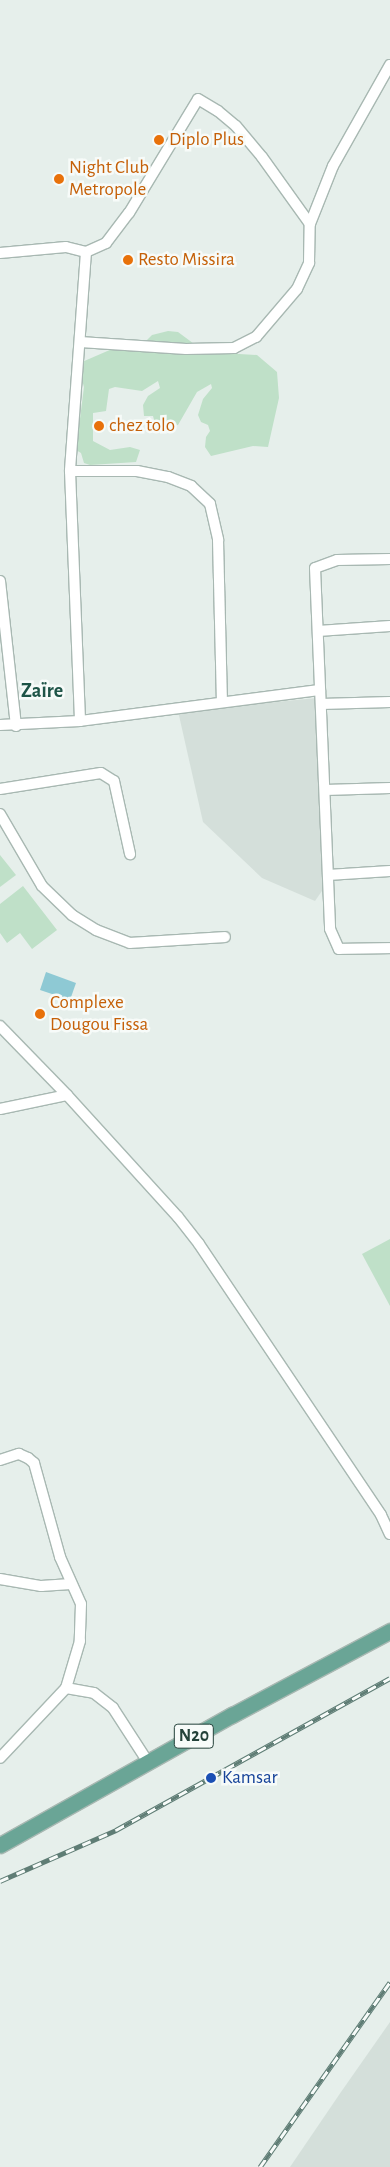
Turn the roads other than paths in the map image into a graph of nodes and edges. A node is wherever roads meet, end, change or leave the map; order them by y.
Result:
1 (390, 65) edge
2 (310, 224) junction
3 (86, 252) junction
4 (0, 253) edge
5 (80, 342) junction
6 (70, 471) junction
7 (390, 559) edge
8 (0, 580) edge
9 (390, 626) edge
10 (318, 631) junction
11 (320, 690) junction
12 (222, 701) junction
13 (390, 702) edge
14 (321, 704) junction
15 (80, 721) junction
16 (0, 725) edge
17 (16, 726) junction
18 (390, 788) edge
19 (0, 789) edge
20 (325, 790) junction
21 (0, 814) edge
22 (130, 854) dead end
23 (390, 871) edge
24 (328, 875) junction
25 (225, 937) dead end
26 (390, 948) edge
27 (0, 1026) edge
28 (67, 1095) junction
29 (0, 1109) edge
30 (0, 1460) edge
31 (390, 1534) edge
32 (0, 1579) edge
33 (71, 1584) junction
34 (390, 1631) edge
35 (66, 1688) junction
36 (0, 1758) edge
37 (148, 1762) junction
38 (0, 1845) edge

1 - 2 street
2 - 3 street
2 - 5 street
3 - 4 street
3 - 5 street
5 - 6 street
6 - 12 street
6 - 15 street
7 - 10 street
8 - 17 street
9 - 10 street
10 - 11 street
11 - 12 street
11 - 14 street
12 - 15 street
13 - 14 street
14 - 20 street
15 - 17 street
16 - 17 street
18 - 20 street
19 - 22 street
20 - 24 street
21 - 25 street
23 - 24 street
24 - 26 street
27 - 28 street
28 - 29 street
28 - 31 street
30 - 33 street
32 - 33 street
33 - 35 street
34 - 37 main road, N20
35 - 36 street
35 - 37 street
37 - 38 main road, N20

